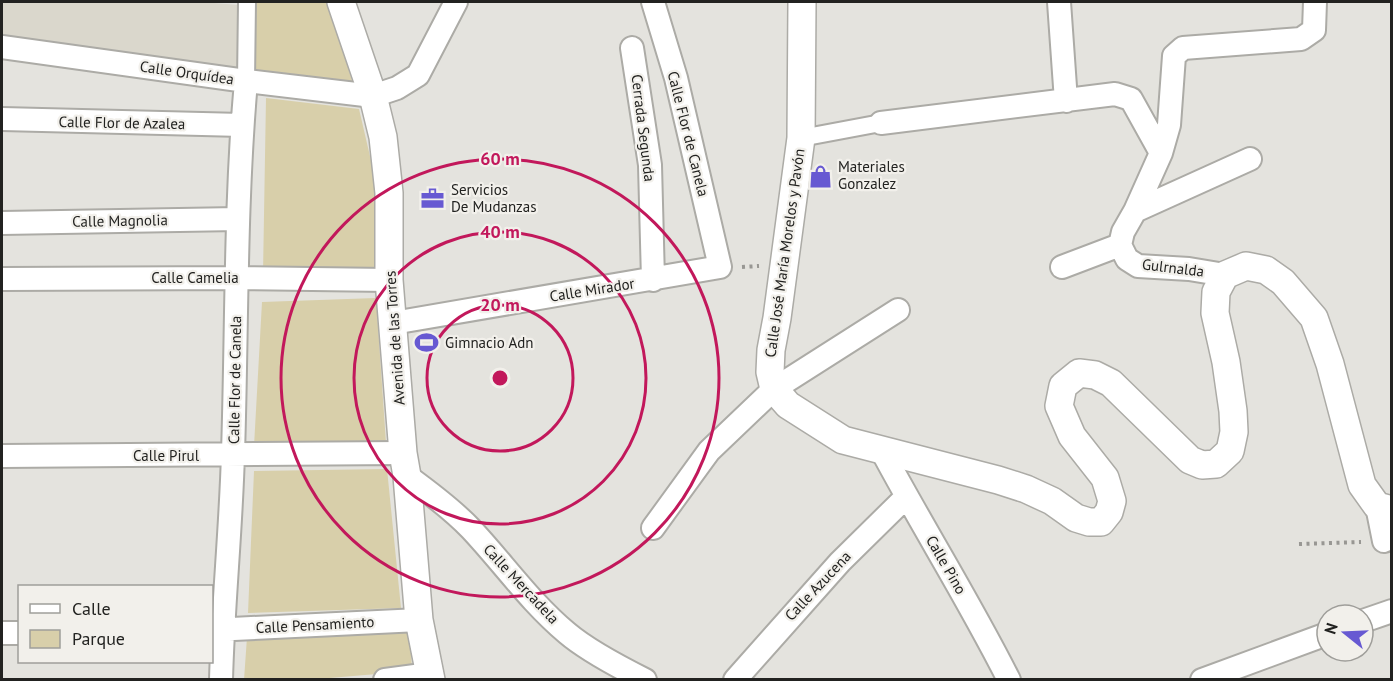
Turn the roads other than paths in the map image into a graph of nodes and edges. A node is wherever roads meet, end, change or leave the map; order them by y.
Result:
1 (247, 2) edge
2 (341, 2) edge
3 (456, 2) edge
4 (653, 2) edge
5 (802, 2) edge
6 (1059, 2) edge
7 (1315, 2) edge
8 (2, 47) edge
9 (632, 48) dead end
10 (246, 81) junction
11 (373, 96) junction
12 (1066, 101) junction
13 (2, 119) edge
14 (881, 123) joint
15 (242, 125) junction
16 (801, 138) junction
17 (1161, 153) junction
18 (1250, 159) dead end
19 (1135, 211) junction
20 (238, 219) junction
21 (2, 223) edge
22 (1120, 244) junction
23 (720, 267) joint
24 (1062, 267) dead end
25 (1225, 275) junction
26 (237, 278) junction
27 (2, 279) edge
28 (389, 280) junction
29 (653, 280) junction
30 (898, 310) dead end
31 (393, 323) junction
32 (774, 389) junction
33 (882, 451) junction
34 (2, 456) edge
35 (233, 456) junction
36 (405, 464) junction
37 (906, 497) junction
38 (1384, 508) edge
39 (653, 528) dead end
40 (1384, 541) road end
41 (1392, 611) edge
42 (1375, 617) edge
43 (419, 620) junction
44 (217, 630) edge
45 (2, 633) edge
46 (18, 633) edge
47 (1315, 638) edge
48 (430, 678) edge
49 (221, 680) edge
50 (385, 680) edge
51 (645, 680) edge
52 (735, 680) edge
53 (1009, 680) edge
54 (1202, 680) edge

1 - 10 street
2 - 11 street, Avenida de las Torres
3 - 11 street
4 - 23 street, Calle Flor de Canela
5 - 16 street, Calle José María Morelos y Pavón
6 - 12 street
7 - 17 street
8 - 10 street, Calle Orquídea
9 - 29 street, Cerrada Segunda
10 - 11 street, Calle Orquídea
10 - 15 street, Calle Flor de Canela
11 - 28 street, Avenida de las Torres
12 - 14 street
12 - 17 street
13 - 15 street, Calle Flor de Azalea
14 - 16 street
15 - 20 street, Calle Flor de Canela
16 - 32 street, Calle José María Morelos y Pavón
17 - 19 street
18 - 19 street
19 - 22 street
20 - 21 street, Calle Magnolia
20 - 26 street, Calle Flor de Canela
22 - 24 street
22 - 25 street, Gulrnalda
23 - 29 street, Calle Mirador
25 - 33 street
25 - 38 street
26 - 27 street, Calle Camelia
26 - 28 street, Calle Camelia
26 - 35 street, Calle Flor de Canela
28 - 31 street, Avenida de las Torres
29 - 31 street, Calle Mirador
30 - 32 street
31 - 36 street, Avenida de las Torres
32 - 33 street
32 - 39 street
33 - 37 street, Calle Pino
34 - 35 street, Calle Pirul
35 - 36 street, Calle Pirul
35 - 44 street, Calle Flor de Canela
36 - 43 street, Avenida de las Torres
36 - 51 street, Calle Mercadela
37 - 52 street, Calle Azucena
37 - 53 street, Calle Pino
38 - 40 street
41 - 42 street
43 - 44 street, Calle Pensamiento
43 - 48 street, Avenida de las Torres
44 - 49 street, Calle Flor de Canela
45 - 46 street
47 - 54 street
48 - 50 street

